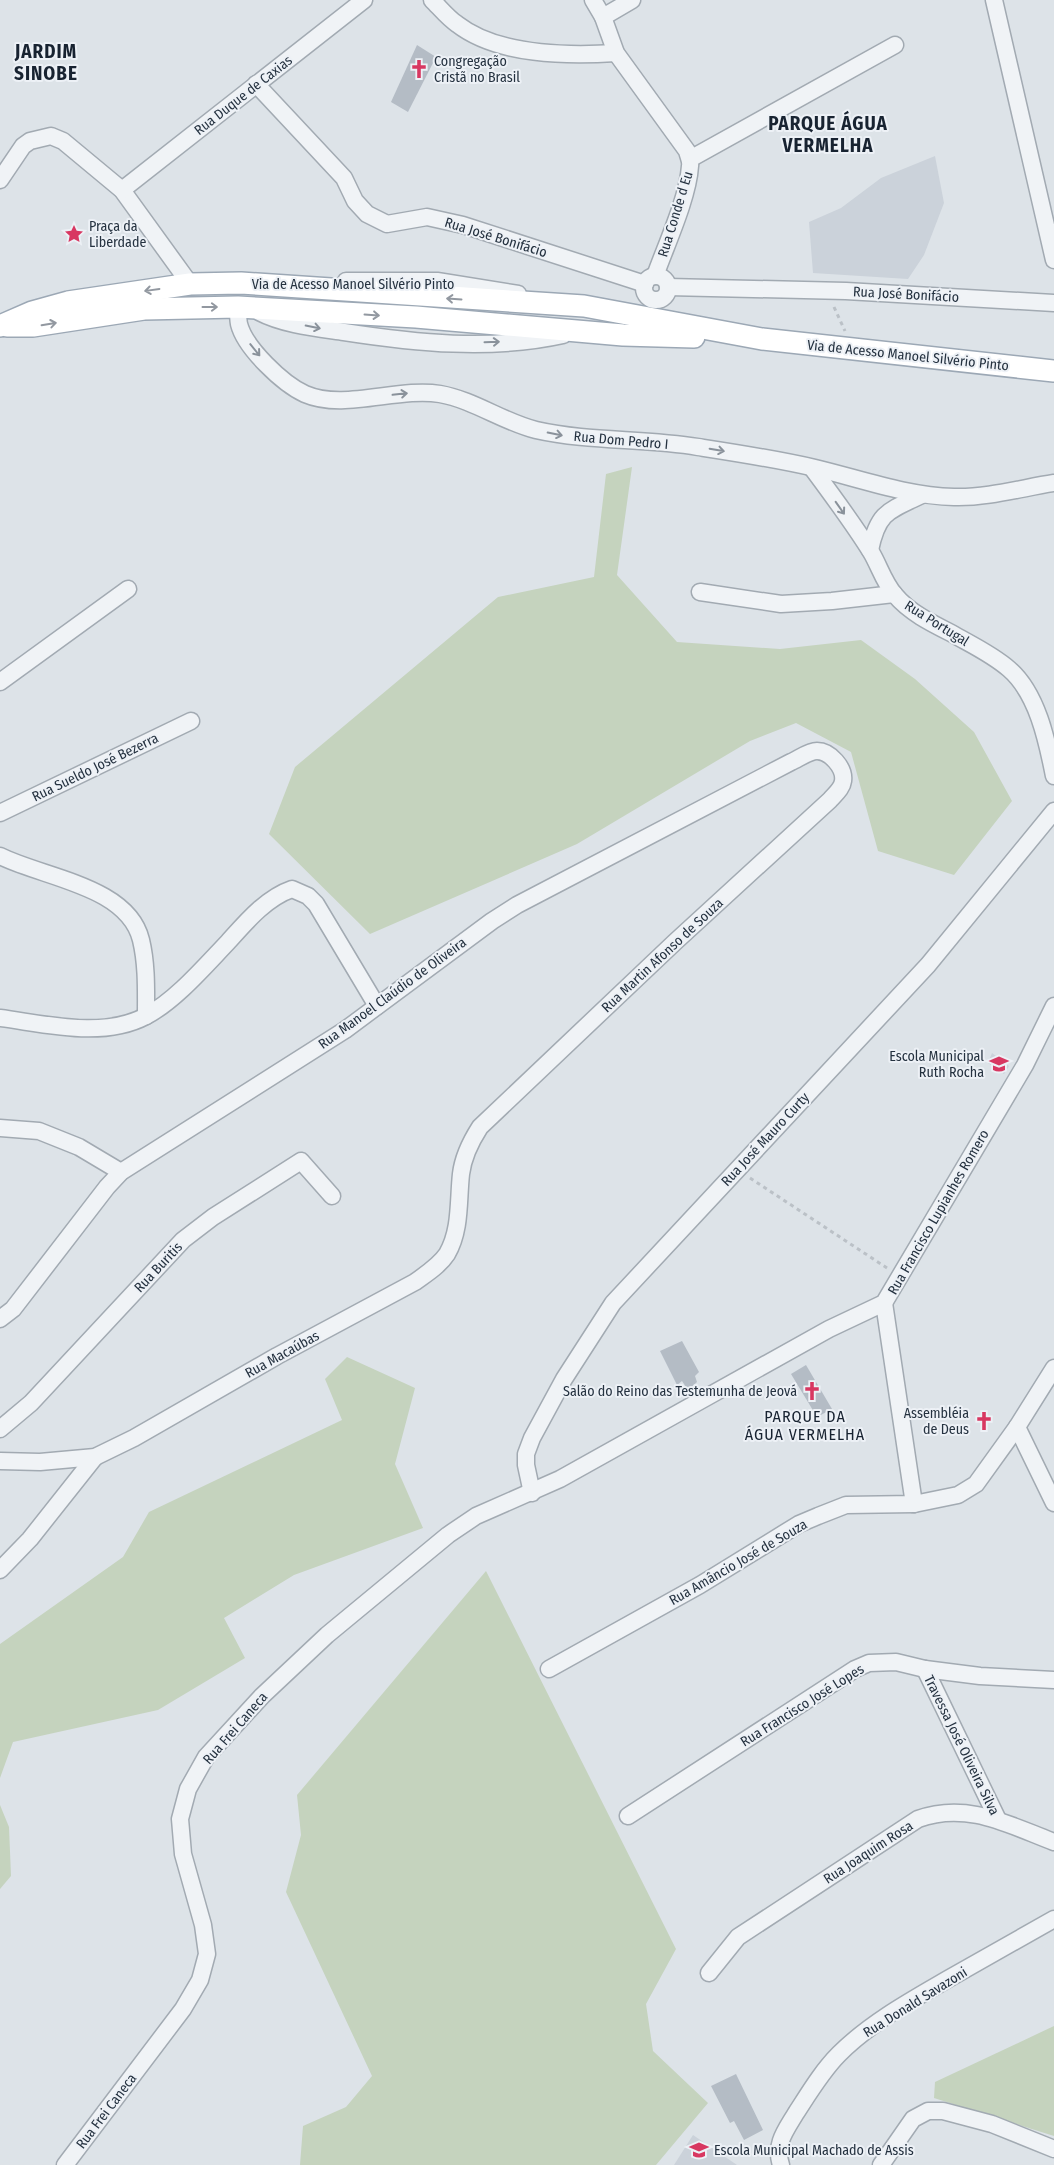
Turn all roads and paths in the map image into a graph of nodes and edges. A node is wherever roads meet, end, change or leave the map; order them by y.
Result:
1 (432, 0) edge
2 (593, 0) edge
3 (632, 0) edge
4 (994, 0) edge
5 (361, 1) edge
6 (603, 17) junction
7 (895, 45) dead end
8 (616, 53) junction
9 (256, 84) junction
10 (690, 159) junction
11 (0, 180) edge
12 (122, 190) junction
13 (1054, 260) edge
14 (241, 283) junction
15 (190, 284) junction
16 (648, 285) junction
17 (322, 290) junction
18 (827, 290) junction
19 (665, 293) junction
20 (1054, 303) edge
21 (584, 306) junction
22 (244, 307) junction
23 (630, 315) junction
24 (653, 319) junction
25 (0, 326) edge
26 (623, 336) junction
27 (762, 339) junction
28 (853, 350) junction
29 (1054, 371) edge
30 (812, 468) junction
31 (1054, 483) edge
32 (922, 495) junction
33 (870, 550) junction
34 (128, 589) dead end
35 (700, 592) dead end
36 (894, 594) junction
37 (0, 682) edge
38 (191, 721) dead end
39 (838, 764) joint
40 (1054, 776) edge
41 (1054, 811) edge
42 (0, 813) edge
43 (0, 856) edge
44 (377, 1006) junction
45 (1054, 1006) edge
46 (146, 1016) junction
47 (0, 1018) edge
48 (0, 1128) edge
49 (470, 1144) joint
50 (737, 1169) junction
51 (121, 1172) junction
52 (332, 1196) dead end
53 (900, 1277) junction
54 (884, 1303) junction
55 (0, 1319) edge
56 (1054, 1368) edge
57 (1017, 1427) junction
58 (0, 1429) edge
59 (94, 1457) junction
60 (0, 1461) edge
61 (532, 1493) junction
62 (1054, 1503) edge
63 (914, 1504) junction
64 (0, 1570) edge
65 (549, 1669) dead end
66 (925, 1669) junction
67 (1054, 1680) edge
68 (628, 1816) dead end
69 (998, 1820) junction
70 (1054, 1842) edge
71 (1054, 1919) edge
72 (709, 1973) dead end
73 (1054, 2149) edge
74 (65, 2165) edge
75 (782, 2165) edge
76 (881, 2165) edge

1 - 8 street
2 - 6 street, Rua Conde d Eu
3 - 6 street
4 - 13 street
5 - 9 street, Rua Duque de Caxias
6 - 8 street, Rua Conde d Eu
7 - 10 street
8 - 10 street, Rua Conde d Eu
9 - 12 street, Rua Duque de Caxias
9 - 16 street, Rua José Bonifácio
10 - 16 street, Rua Conde d Eu
11 - 12 street
12 - 15 street
14 - 15 main road, Via de Acesso Manoel Silvério Pinto
14 - 17 main road, Via de Acesso Manoel Silvério Pinto
14 - 21 street, Via de Acesso Manoel Silvério Pinto
15 -> 25 main road, Via de Acesso Manoel Silvério Pinto
16 - 19 street, Rua José Bonifácio
16 - 19 street
16 - 23 street, Rua Conde d Eu
21 -> 17 main road, Via de Acesso Manoel Silvério Pinto
17 - 22 main road
18 - 19 street, Rua José Bonifácio
18 - 20 street, Rua José Bonifácio
18 - 28 path
19 - 24 street
21 - 23 main road, Via de Acesso Manoel Silvério Pinto
25 -> 22 main road, Via de Acesso Manoel Silvério Pinto
22 -> 26 main road, Via de Acesso Manoel Silvério Pinto
22 -> 30 street, Rua Dom Pedro I
23 - 24 main road, Via de Acesso Manoel Silvério Pinto
24 - 26 main road
24 - 27 main road, Via de Acesso Manoel Silvério Pinto
26 - 27 main road, Via de Acesso Manoel Silvério Pinto
27 - 28 main road, Via de Acesso Manoel Silvério Pinto
28 - 29 main road, Via de Acesso Manoel Silvério Pinto
30 - 32 street, Rua Dom Pedro I
30 -> 33 street, Rua Portugal
31 - 32 street, Rua Dom Pedro I
32 - 33 street
33 - 36 street, Rua Portugal
34 - 37 street
35 - 36 street
36 - 40 street, Rua Portugal
38 - 42 street, Rua Sueldo José Bezerra
39 - 44 street, Rua Manoel Claúdio de Oliveira
39 - 49 street, Rua Martin Afonso de Souza
41 - 50 street, Rua José Mauro Curty
43 - 46 street
44 - 46 street
44 - 51 street, Rua Manoel Claúdio de Oliveira
45 - 53 street, Rua Francisco Lupianhes Romero
46 - 47 street
48 - 51 street
49 - 59 street, Rua Macaúbas
50 - 53 path
50 - 61 street, Rua José Mauro Curty
51 - 55 street, Rua Manoel Claúdio de Oliveira
52 - 58 street, Rua Buritis
53 - 54 street, Rua Francisco Lupianhes Romero
54 - 61 street, Rua Francisco Lupianhes Romero
54 - 63 street
56 - 57 street, Rua Amâncio José de Souza
57 - 62 street
57 - 63 street, Rua Amâncio José de Souza
59 - 60 street, Rua Macaúbas
59 - 64 street
61 - 74 street, Rua Frei Caneca
63 - 65 street, Rua Amâncio José de Souza
66 - 67 street, Rua Francisco José Lopes
66 - 68 street, Rua Francisco José Lopes
66 - 69 street, Travessa José Oliveira Silva
69 - 70 street, Rua Joaquim Rosa
69 - 72 street, Rua Joaquim Rosa
71 - 75 street, Rua Donald Savazoni
73 - 76 street

